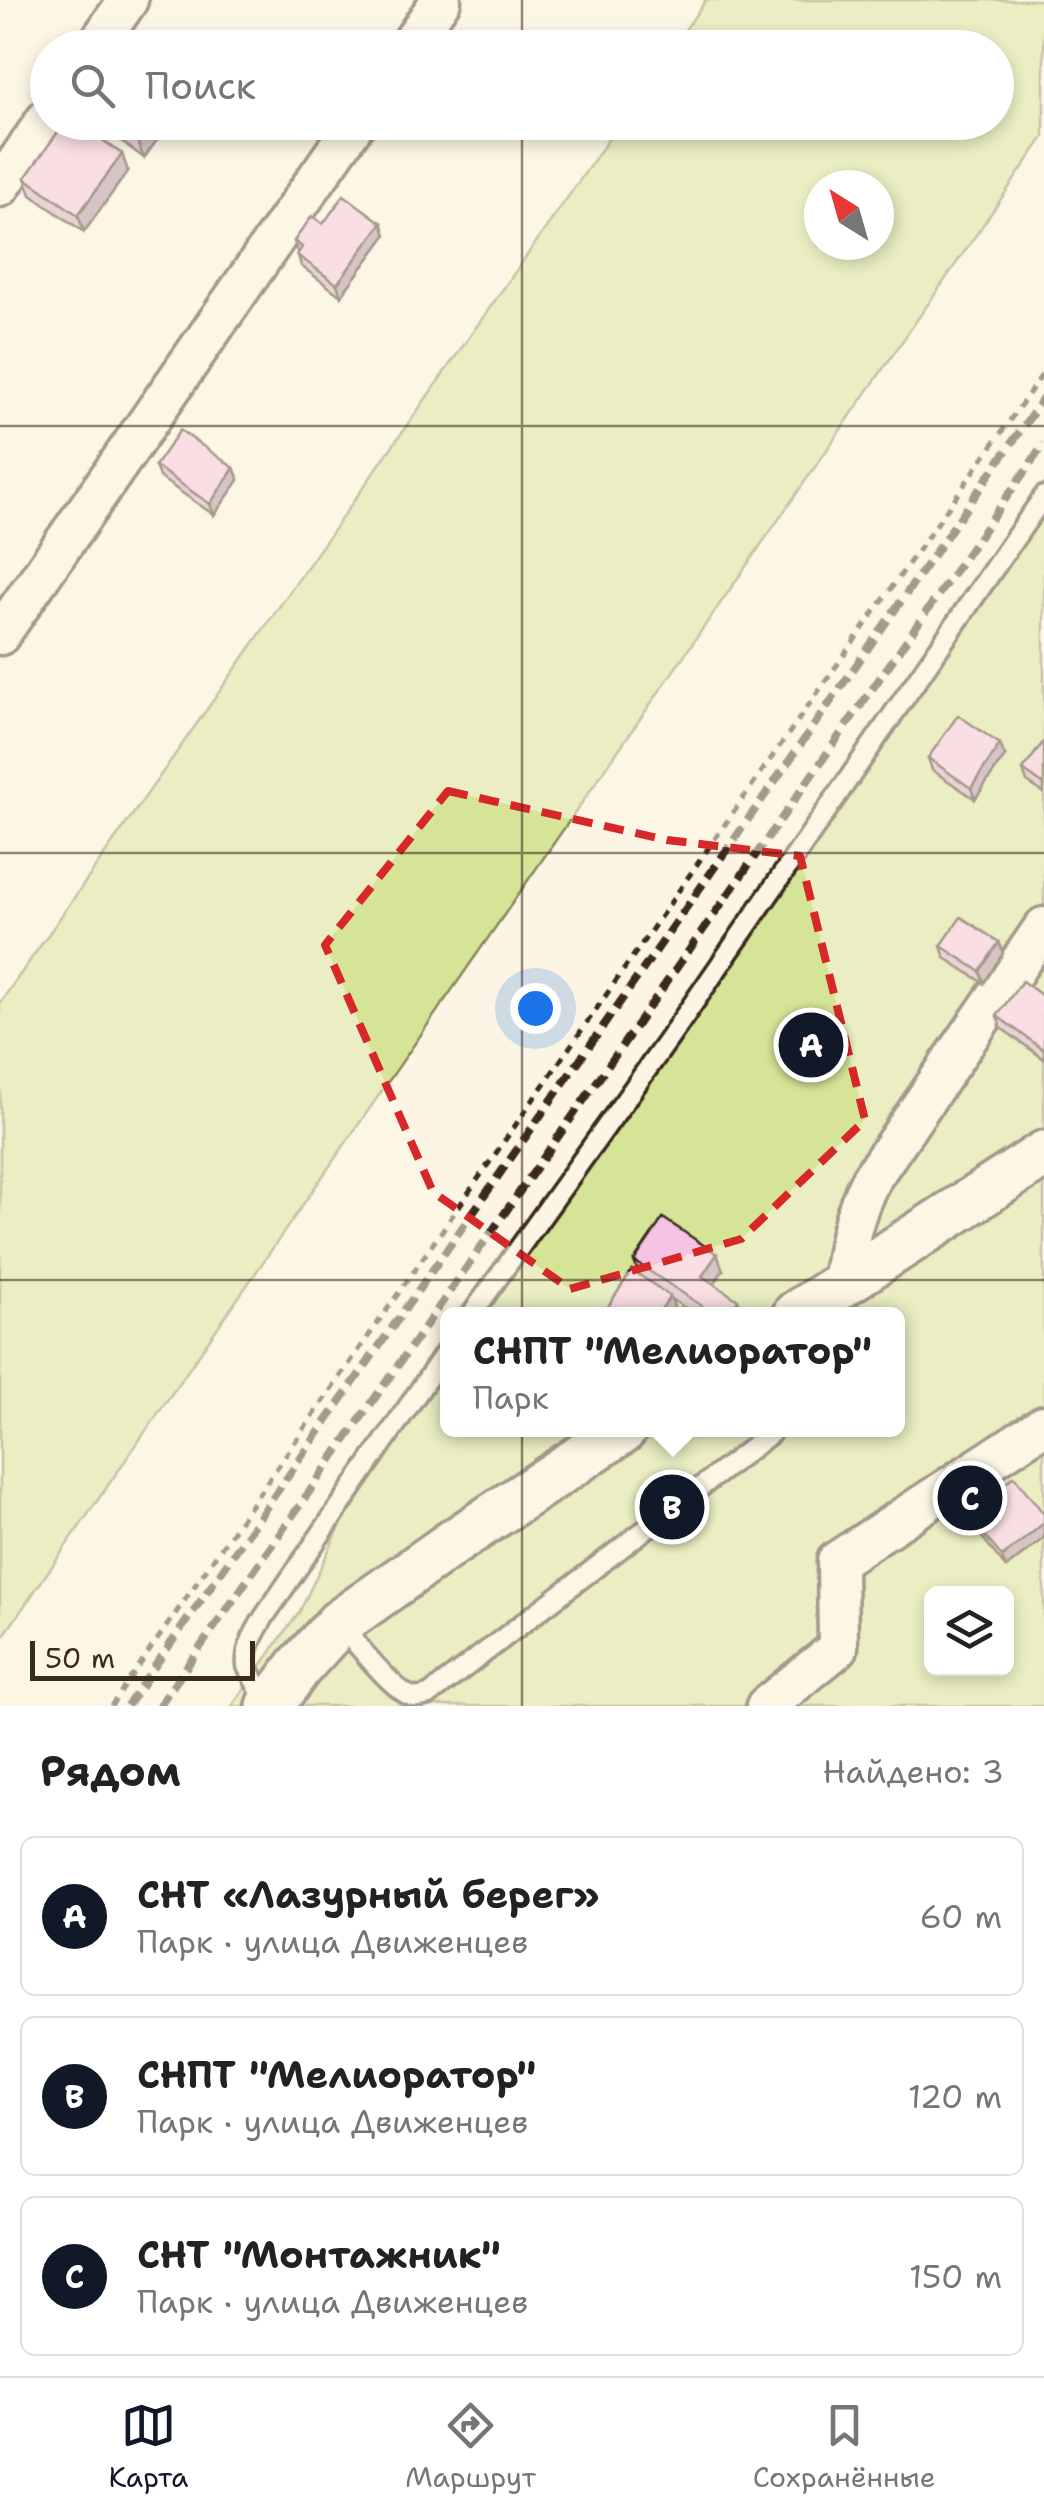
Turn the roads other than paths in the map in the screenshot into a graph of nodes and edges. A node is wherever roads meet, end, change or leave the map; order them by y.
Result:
1 (128, 0) edge
2 (441, 0) edge
3 (107, 30) edge
4 (420, 30) edge
5 (32, 140) edge
6 (344, 140) edge
7 (0, 187) edge
8 (1044, 496) edge
9 (0, 635) edge
10 (1044, 927) edge
11 (1044, 1154) edge
12 (842, 1284) junction
13 (477, 1307) edge
14 (807, 1307) edge
15 (440, 1360) edge
16 (1044, 1425) edge
17 (613, 1437) edge
18 (766, 1437) edge
19 (339, 1623) junction
20 (269, 1706) edge
21 (766, 1706) edge

1 - 3 street
2 - 4 street
5 - 7 street
6 - 9 street
8 - 13 lane
10 - 12 street
11 - 12 street
12 - 14 street
15 - 20 lane
16 - 21 street
17 - 19 street
18 - 19 lane
19 - 20 street

